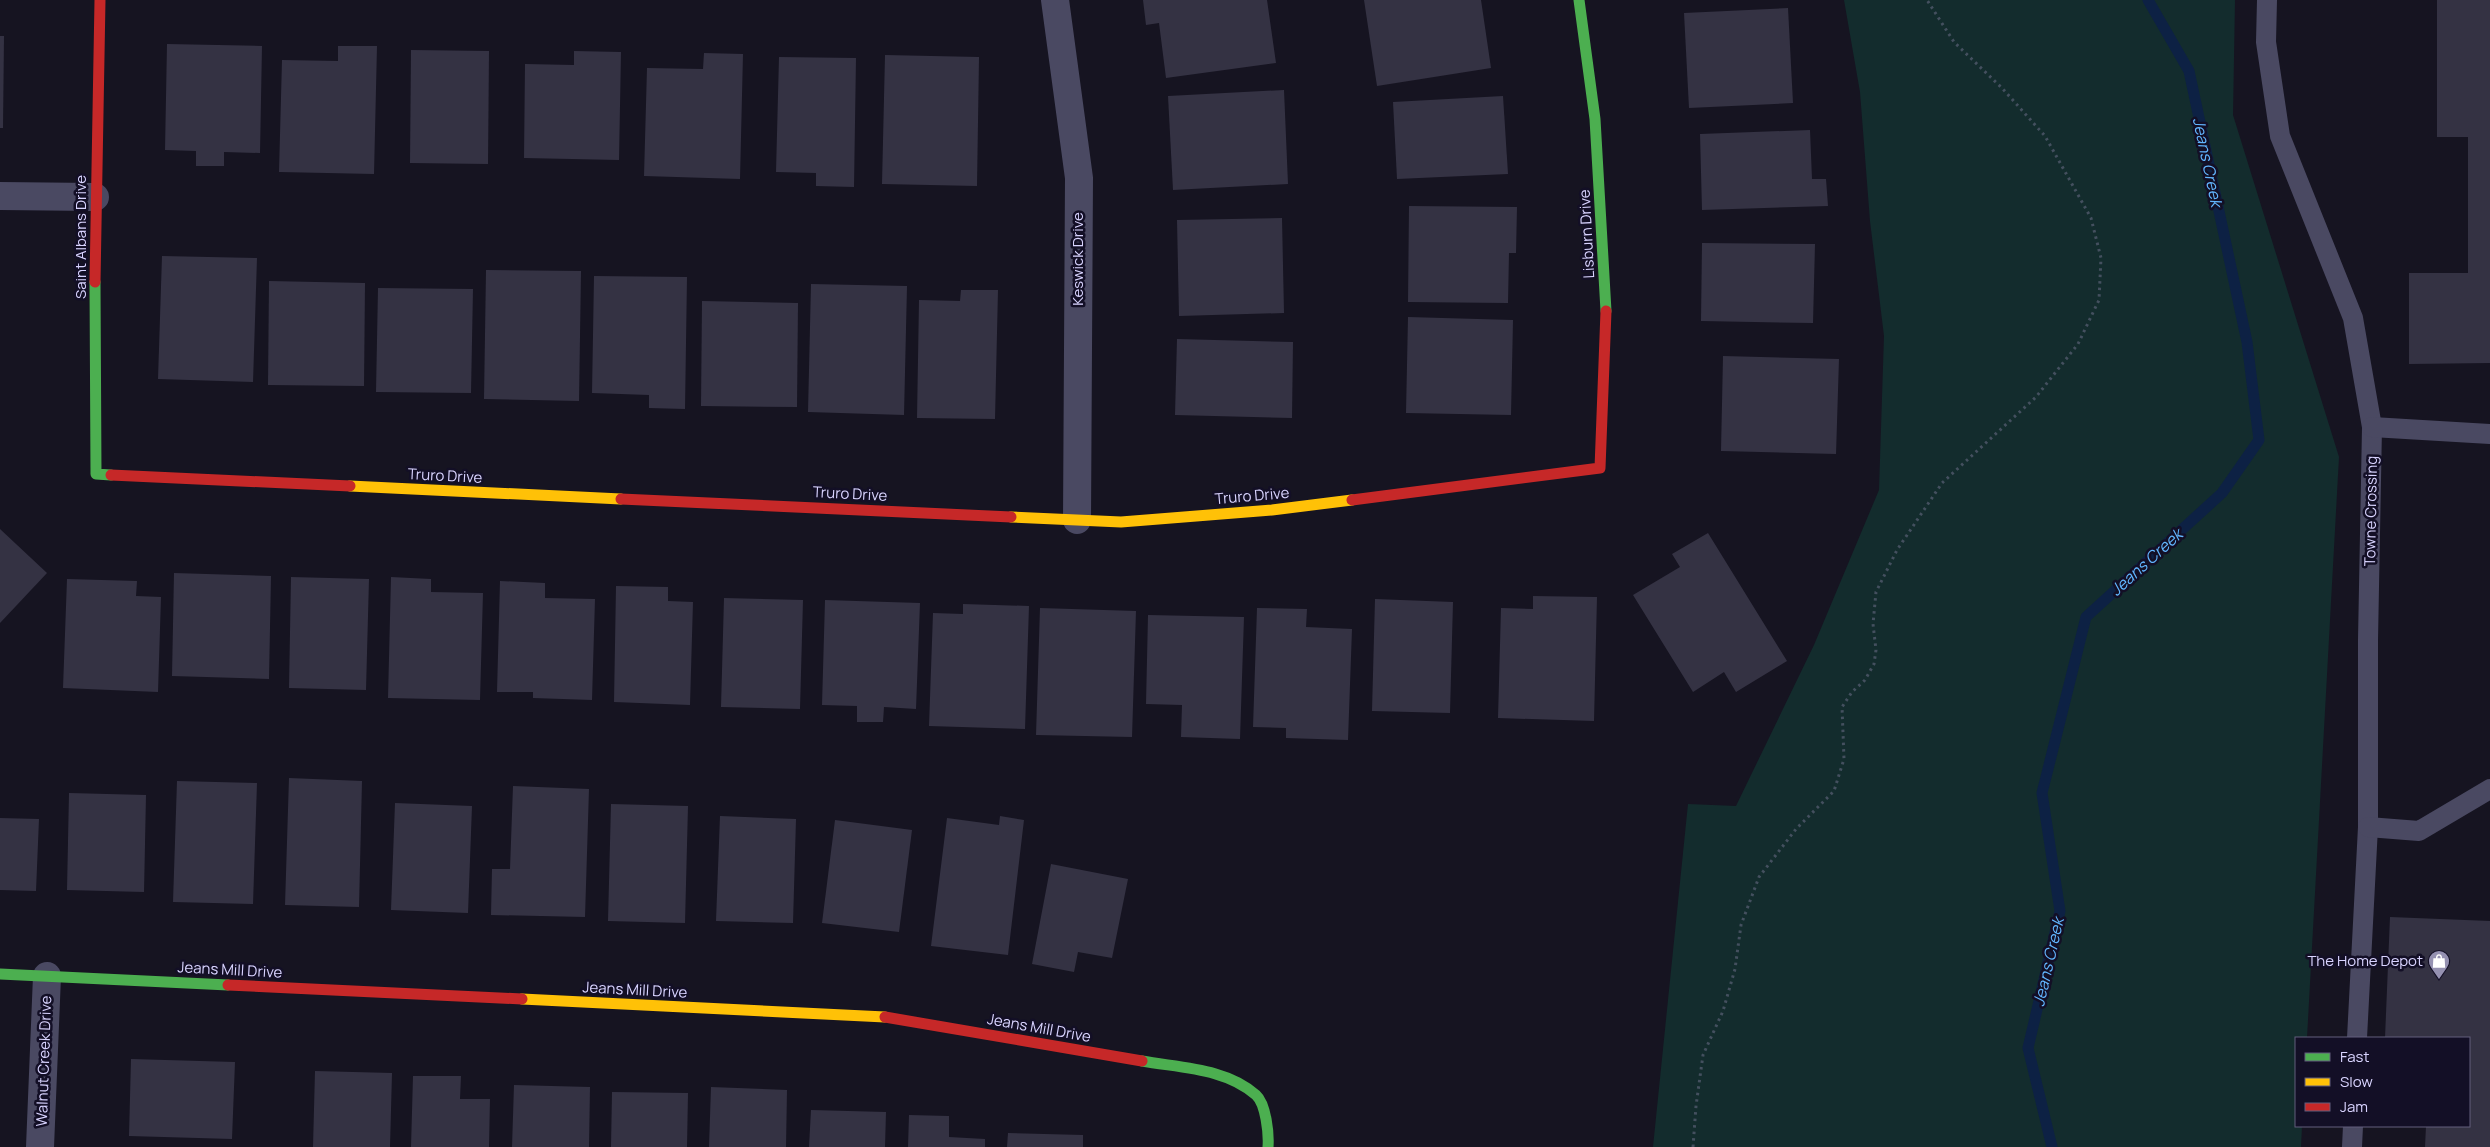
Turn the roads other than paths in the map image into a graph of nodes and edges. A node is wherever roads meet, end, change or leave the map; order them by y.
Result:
1 (100, 0) edge
2 (1055, 0) edge
3 (1579, 0) edge
4 (2267, 0) edge
5 (0, 196) edge
6 (95, 197) junction
7 (2372, 427) junction
8 (2490, 434) edge
9 (1600, 468) joint
10 (96, 474) joint
11 (1077, 520) junction
12 (2490, 789) edge
13 (2368, 827) junction
14 (0, 974) edge
15 (47, 976) junction
16 (2357, 1037) edge
17 (2353, 1127) edge
18 (40, 1147) edge
19 (1268, 1147) edge
20 (2352, 1147) edge

1 - 6 street, Saint Albans Drive
2 - 11 street, Keswick Drive
3 - 9 street, Lisburn Drive
4 - 7 lane, Towne Crossing
5 - 6 street
6 - 10 street, Saint Albans Drive
7 - 8 lane
7 - 13 lane, Towne Crossing
9 - 11 street, Truro Drive
10 - 11 street, Truro Drive
12 - 13 lane
13 - 16 lane, Towne Crossing
14 - 15 street, Jeans Mill Drive
15 - 18 street, Walnut Creek Drive
15 - 19 street, Jeans Mill Drive
17 - 20 lane

